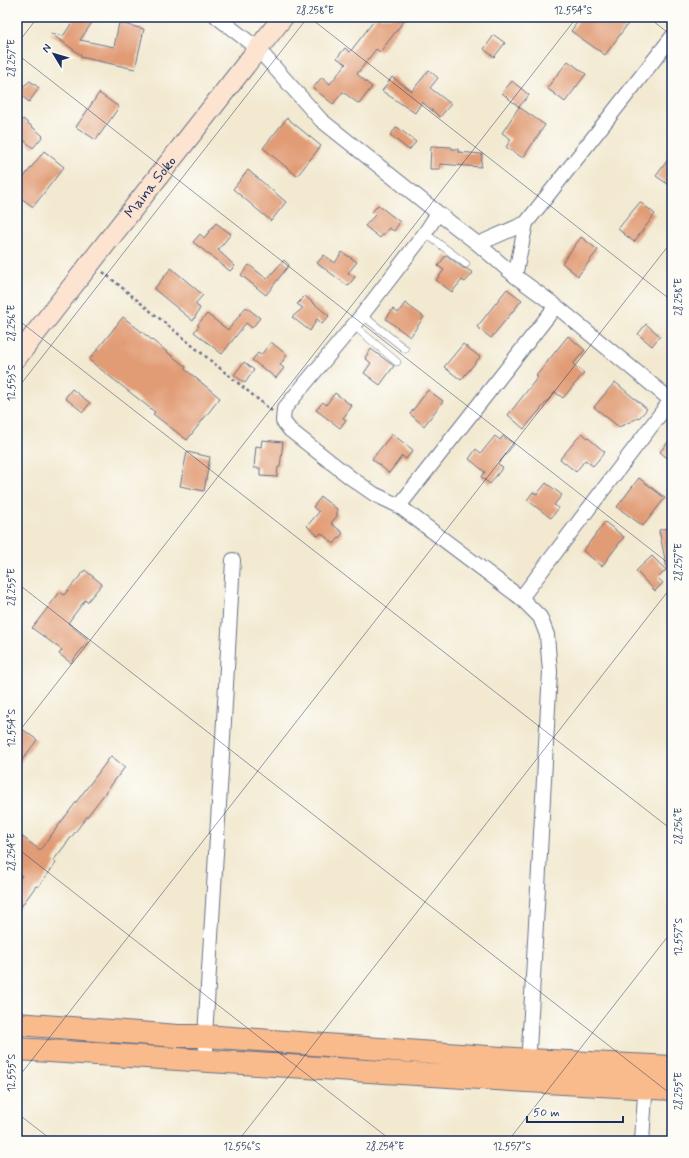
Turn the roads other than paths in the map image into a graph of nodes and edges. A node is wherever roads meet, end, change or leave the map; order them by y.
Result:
1 (217, 17) edge
2 (283, 17) edge
3 (672, 37) edge
4 (258, 49) junction
5 (438, 213) junction
6 (526, 223) junction
7 (425, 233) junction
8 (478, 244) junction
9 (466, 264) dead end
10 (515, 276) junction
11 (556, 306) junction
12 (358, 320) junction
13 (405, 350) dead end
14 (17, 357) edge
15 (397, 362) dead end
16 (671, 400) edge
17 (399, 506) junction
18 (233, 560) dead end
19 (521, 598) junction
20 (17, 1024) edge
21 (205, 1036) junction
22 (17, 1049) edge
23 (528, 1060) junction
24 (207, 1061) junction
25 (647, 1066) junction
26 (672, 1068) edge
27 (527, 1081) junction
28 (646, 1088) junction
29 (672, 1089) edge
30 (642, 1141) edge

1 - 4 street
2 - 4 street, Maina Soko
3 - 6 street
4 - 5 street
4 - 14 street, Maina Soko
5 - 7 street
5 - 8 street
6 - 8 street
6 - 10 street
7 - 9 lane
7 - 12 street
8 - 10 street
10 - 11 street
11 - 16 street
11 - 17 street
12 - 13 lane
12 - 15 lane
12 - 17 street
16 - 19 street
17 - 19 street
18 - 21 street
19 - 23 street
20 - 21 main road
21 - 23 main road
21 - 24 street
22 - 24 main road
23 - 25 main road
23 - 27 street
24 - 27 main road
25 - 26 main road
25 - 28 street
27 - 28 main road
28 - 29 main road
28 - 30 street

